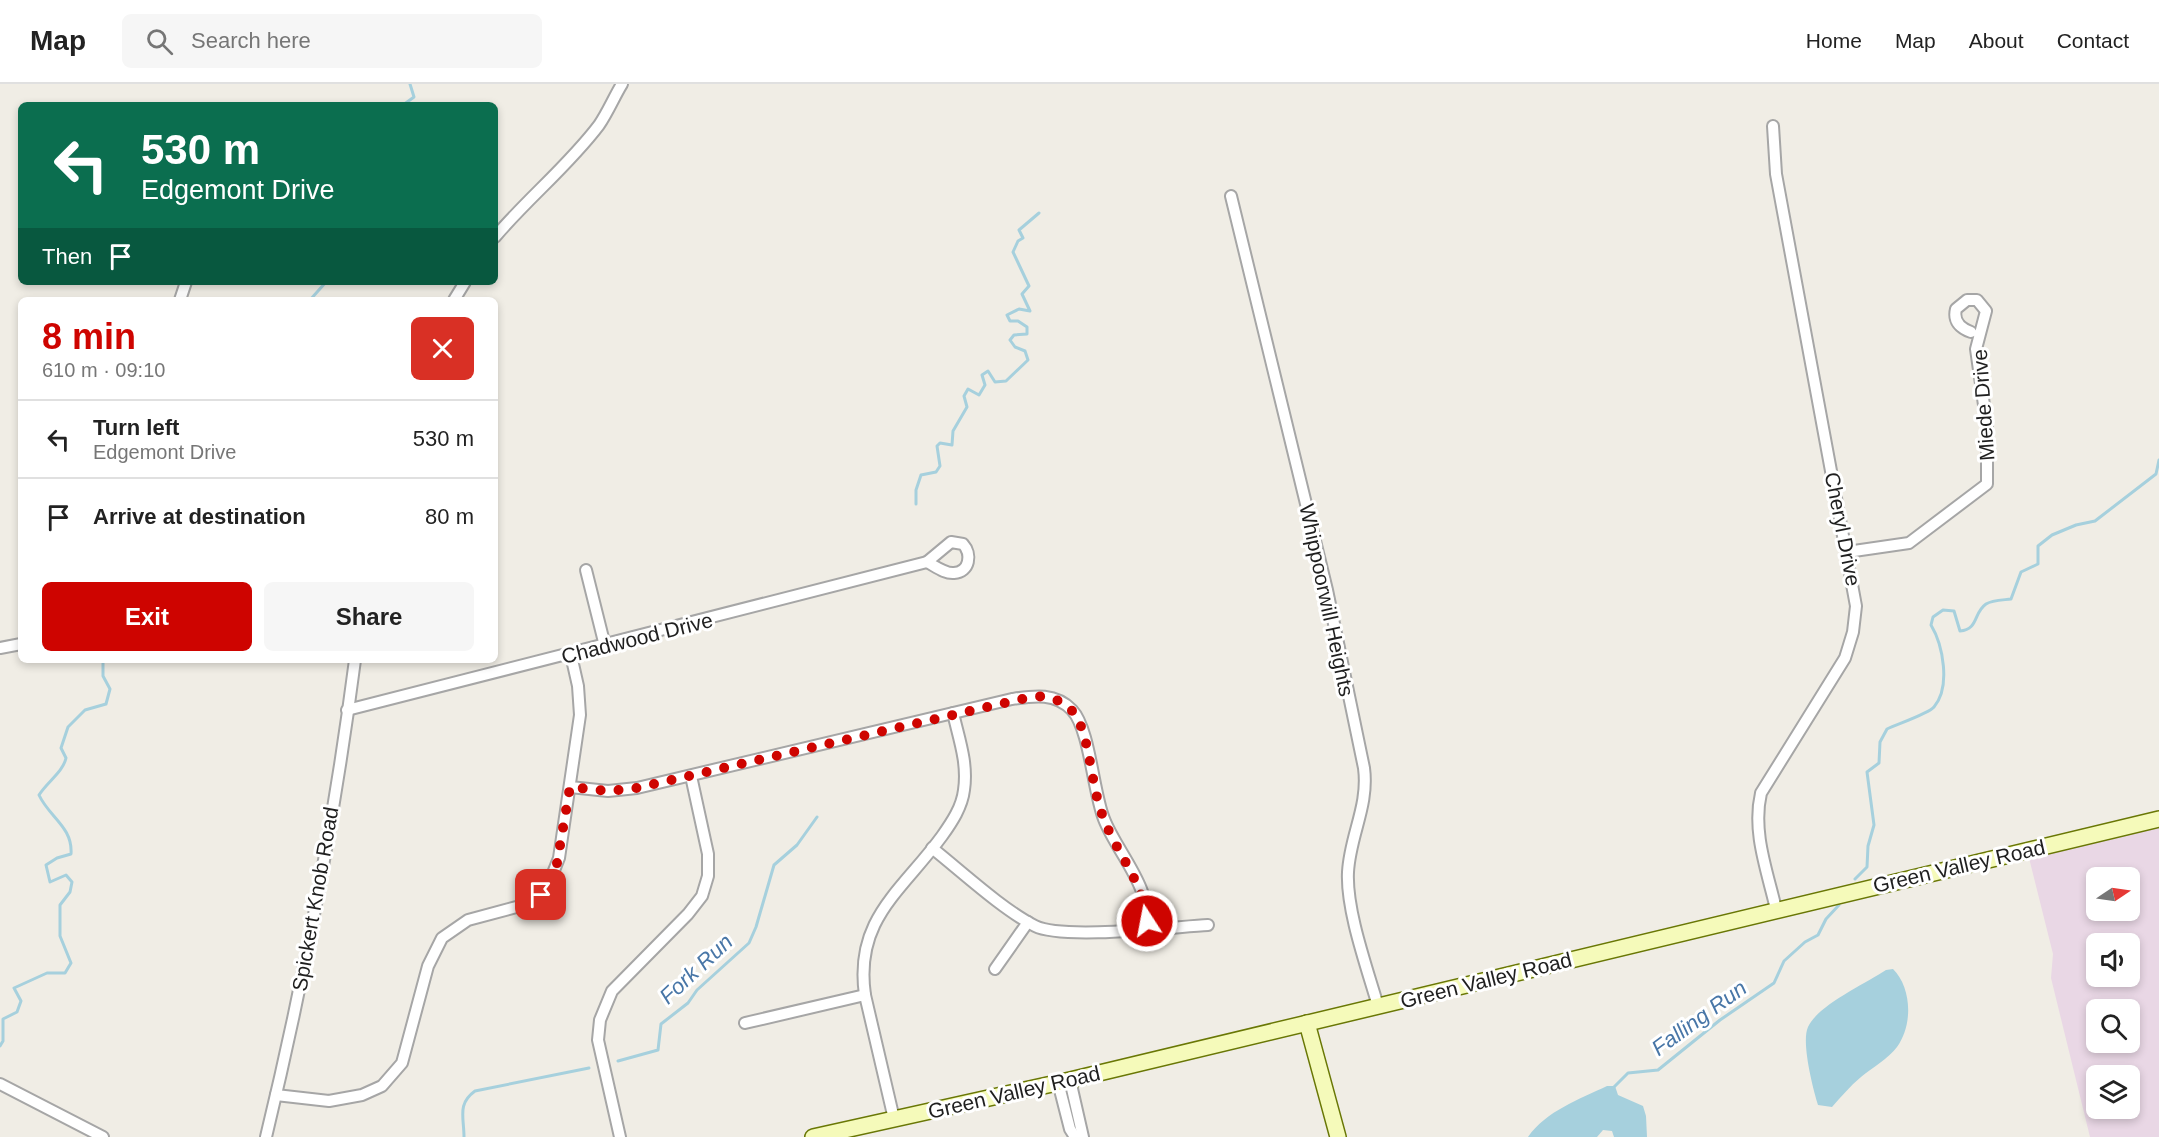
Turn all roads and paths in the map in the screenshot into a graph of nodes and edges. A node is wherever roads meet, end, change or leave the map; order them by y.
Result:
1 (622, 84) edge
2 (1773, 126) dead end
3 (1231, 196) dead end
4 (498, 233) edge
5 (1971, 332) dead end
6 (1847, 552) junction
7 (927, 562) dead end
8 (586, 570) dead end
9 (18, 645) edge
10 (604, 646) junction
11 (0, 648) edge
12 (571, 655) junction
13 (355, 663) edge
14 (347, 710) junction
15 (953, 713) junction
16 (691, 776) junction
17 (570, 787) junction
18 (2159, 819) edge
19 (932, 848) junction
20 (1776, 909) junction
21 (1028, 922) junction
22 (1208, 926) dead end
23 (1145, 929) junction
24 (995, 969) dead end
25 (865, 995) junction
26 (1378, 1006) junction
27 (744, 1023) dead end
28 (1308, 1023) junction
29 (1064, 1081) junction
30 (0, 1084) edge
31 (276, 1095) junction
32 (894, 1119) junction
33 (103, 1137) edge
34 (266, 1137) edge
35 (620, 1137) edge
36 (813, 1137) edge
37 (1075, 1137) edge
38 (1083, 1137) edge
39 (1338, 1137) edge

1 - 4 street
2 - 6 street, Cheryl Drive
3 - 26 street, Whippoorwill Heights
5 - 6 street, Miede Drive
6 - 20 street, Cheryl Drive
7 - 10 street, Chadwood Drive
8 - 10 street
9 - 11 street
10 - 12 street, Chadwood Drive
12 - 14 street, Chadwood Drive
12 - 17 street
13 - 14 street, Spickert Knob Road
14 - 31 street, Spickert Knob Road
15 - 16 street
15 - 19 street
15 - 23 street
16 - 17 street
16 - 35 street
17 - 31 street
18 - 20 street, Green Valley Road
19 - 21 street
19 - 25 street
20 - 26 street, Green Valley Road
21 - 23 street
21 - 24 street
22 - 23 street
25 - 27 street
25 - 32 street
26 - 28 street, Green Valley Road
28 - 29 street, Green Valley Road
28 - 39 street
29 - 32 street, Green Valley Road
29 - 37 street
29 - 38 street
30 - 33 street
31 - 34 street, Spickert Knob Road
32 - 36 street, Green Valley Road

